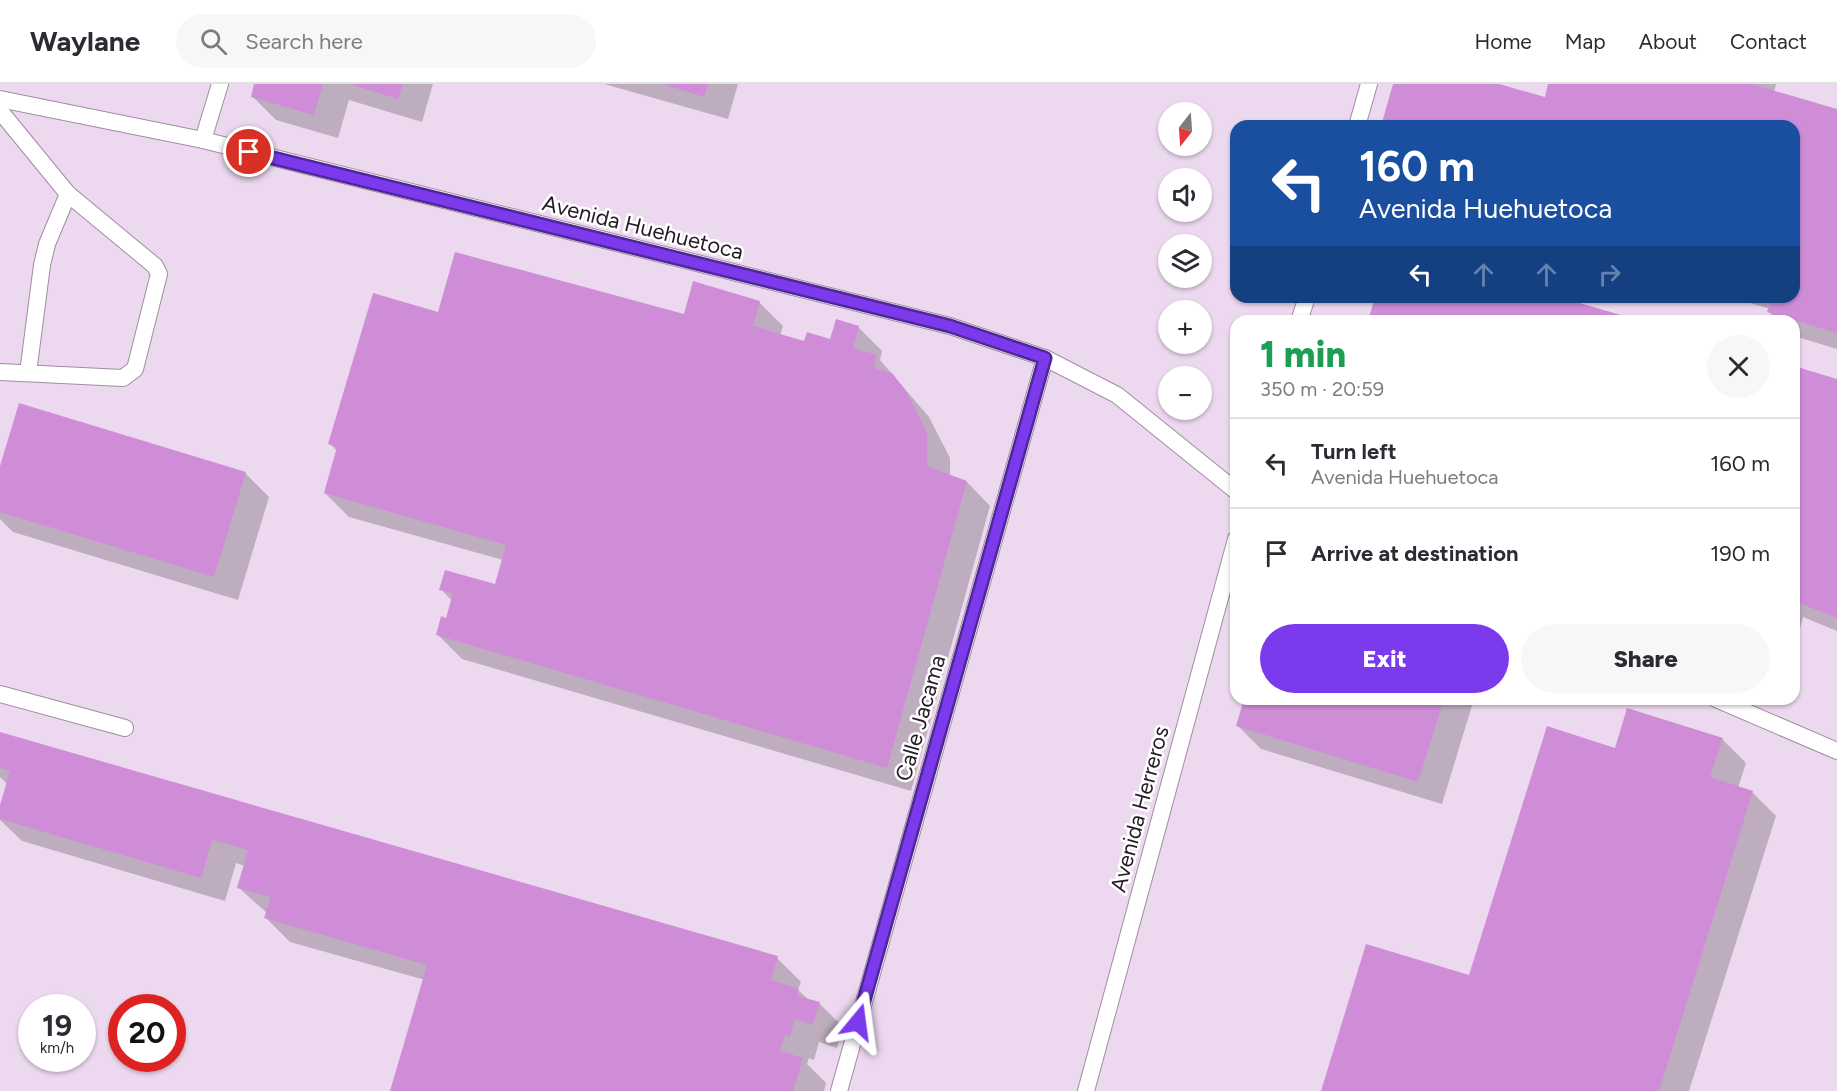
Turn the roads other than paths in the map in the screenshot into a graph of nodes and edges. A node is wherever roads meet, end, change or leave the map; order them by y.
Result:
1 (220, 84) edge
2 (1370, 84) edge
3 (0, 99) edge
4 (0, 111) edge
5 (1359, 120) edge
6 (203, 140) junction
7 (68, 194) junction
8 (1045, 358) junction
9 (0, 372) edge
10 (28, 373) junction
11 (1230, 486) edge
12 (1230, 561) edge
13 (0, 694) edge
14 (1730, 705) edge
15 (125, 728) dead end
16 (1837, 751) edge
17 (839, 1091) edge
18 (1086, 1091) edge

1 - 6 lane
2 - 5 lane
3 - 6 lane, Avenida Huehuetoca
4 - 7 lane
6 - 8 lane, Avenida Huehuetoca
7 - 10 lane
7 - 10 lane
8 - 11 lane, Avenida Huehuetoca
8 - 17 lane, Calle Jacama
9 - 10 lane
12 - 18 lane, Avenida Herreros
13 - 15 lane
14 - 16 lane

